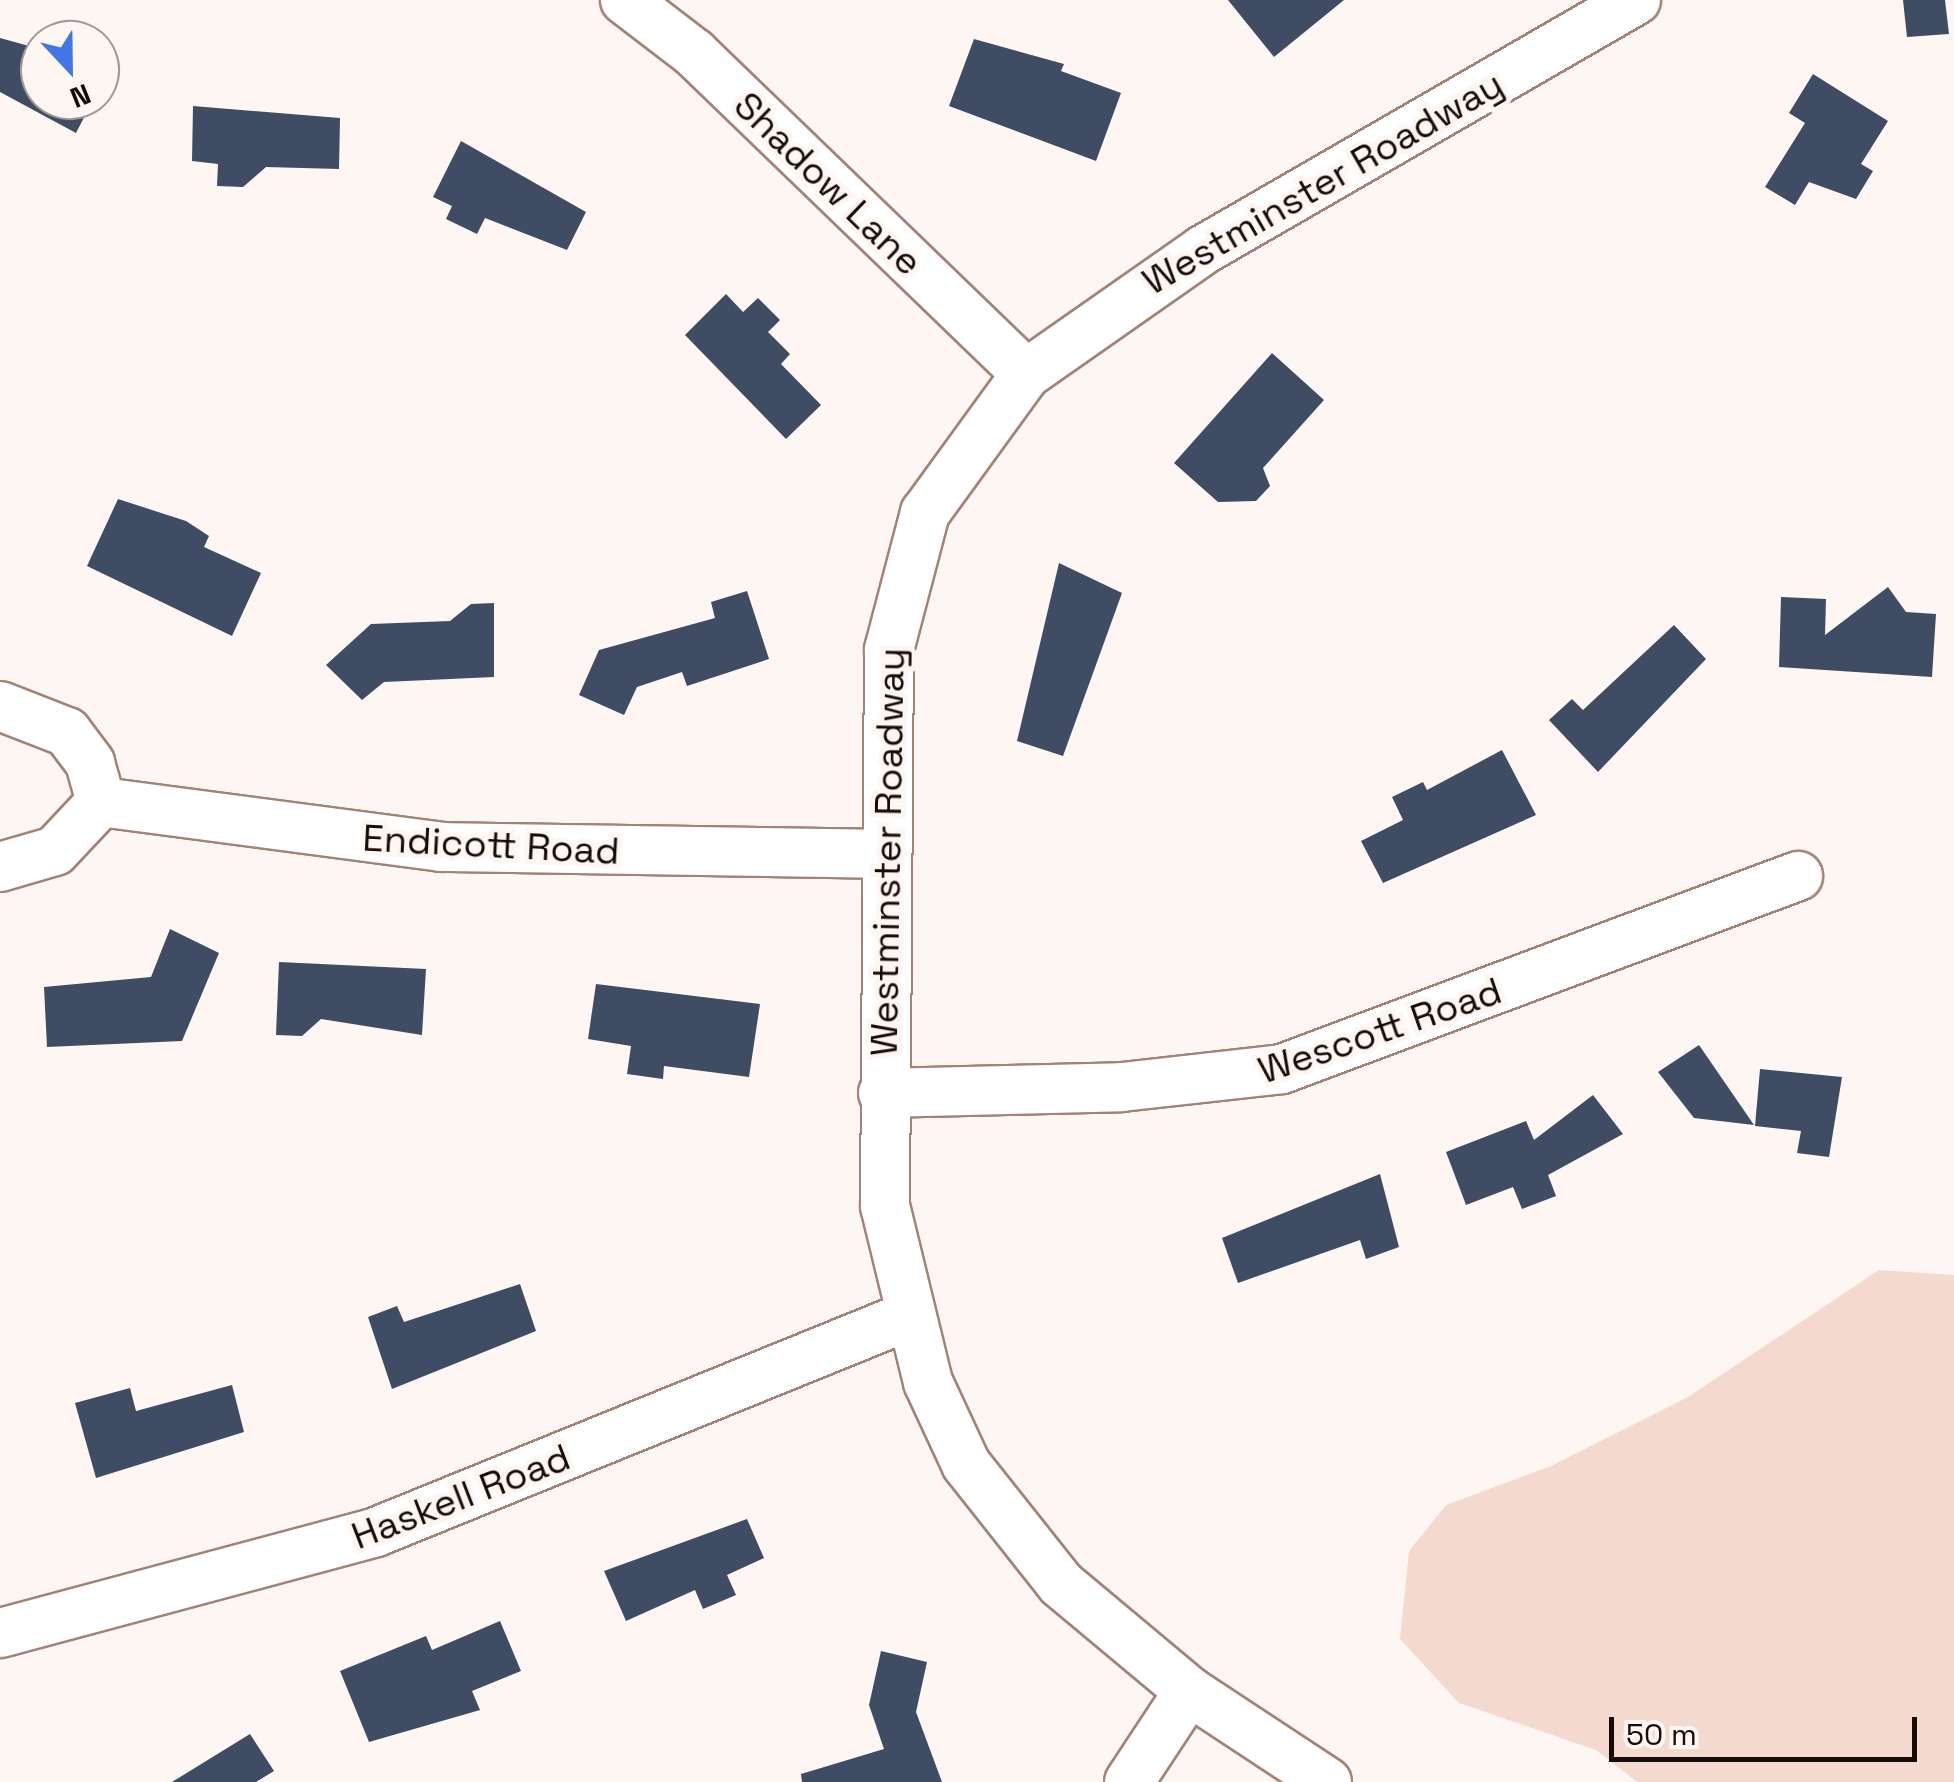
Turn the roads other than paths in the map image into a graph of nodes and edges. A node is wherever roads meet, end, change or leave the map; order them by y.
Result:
1 (625, 0) edge
2 (1636, 0) edge
3 (1026, 374) junction
4 (0, 706) edge
5 (101, 802) junction
6 (884, 854) junction
7 (0, 867) edge
8 (1798, 876) dead end
9 (883, 1092) junction
10 (906, 1317) junction
11 (0, 1633) edge
12 (1189, 1691) junction
13 (1129, 1782) edge
14 (1327, 1782) edge

1 - 3 street, Shadow Lane
2 - 3 street, Westminster Roadway
3 - 6 street, Westminster Roadway
4 - 5 street
5 - 6 street, Endicott Road
5 - 7 street
6 - 9 street, Westminster Roadway
8 - 9 street, Wescott Road
9 - 10 street, Westminster Roadway
10 - 11 street, Haskell Road
10 - 12 street, Westminster Roadway
12 - 13 street
12 - 14 street, Westminster Roadway

